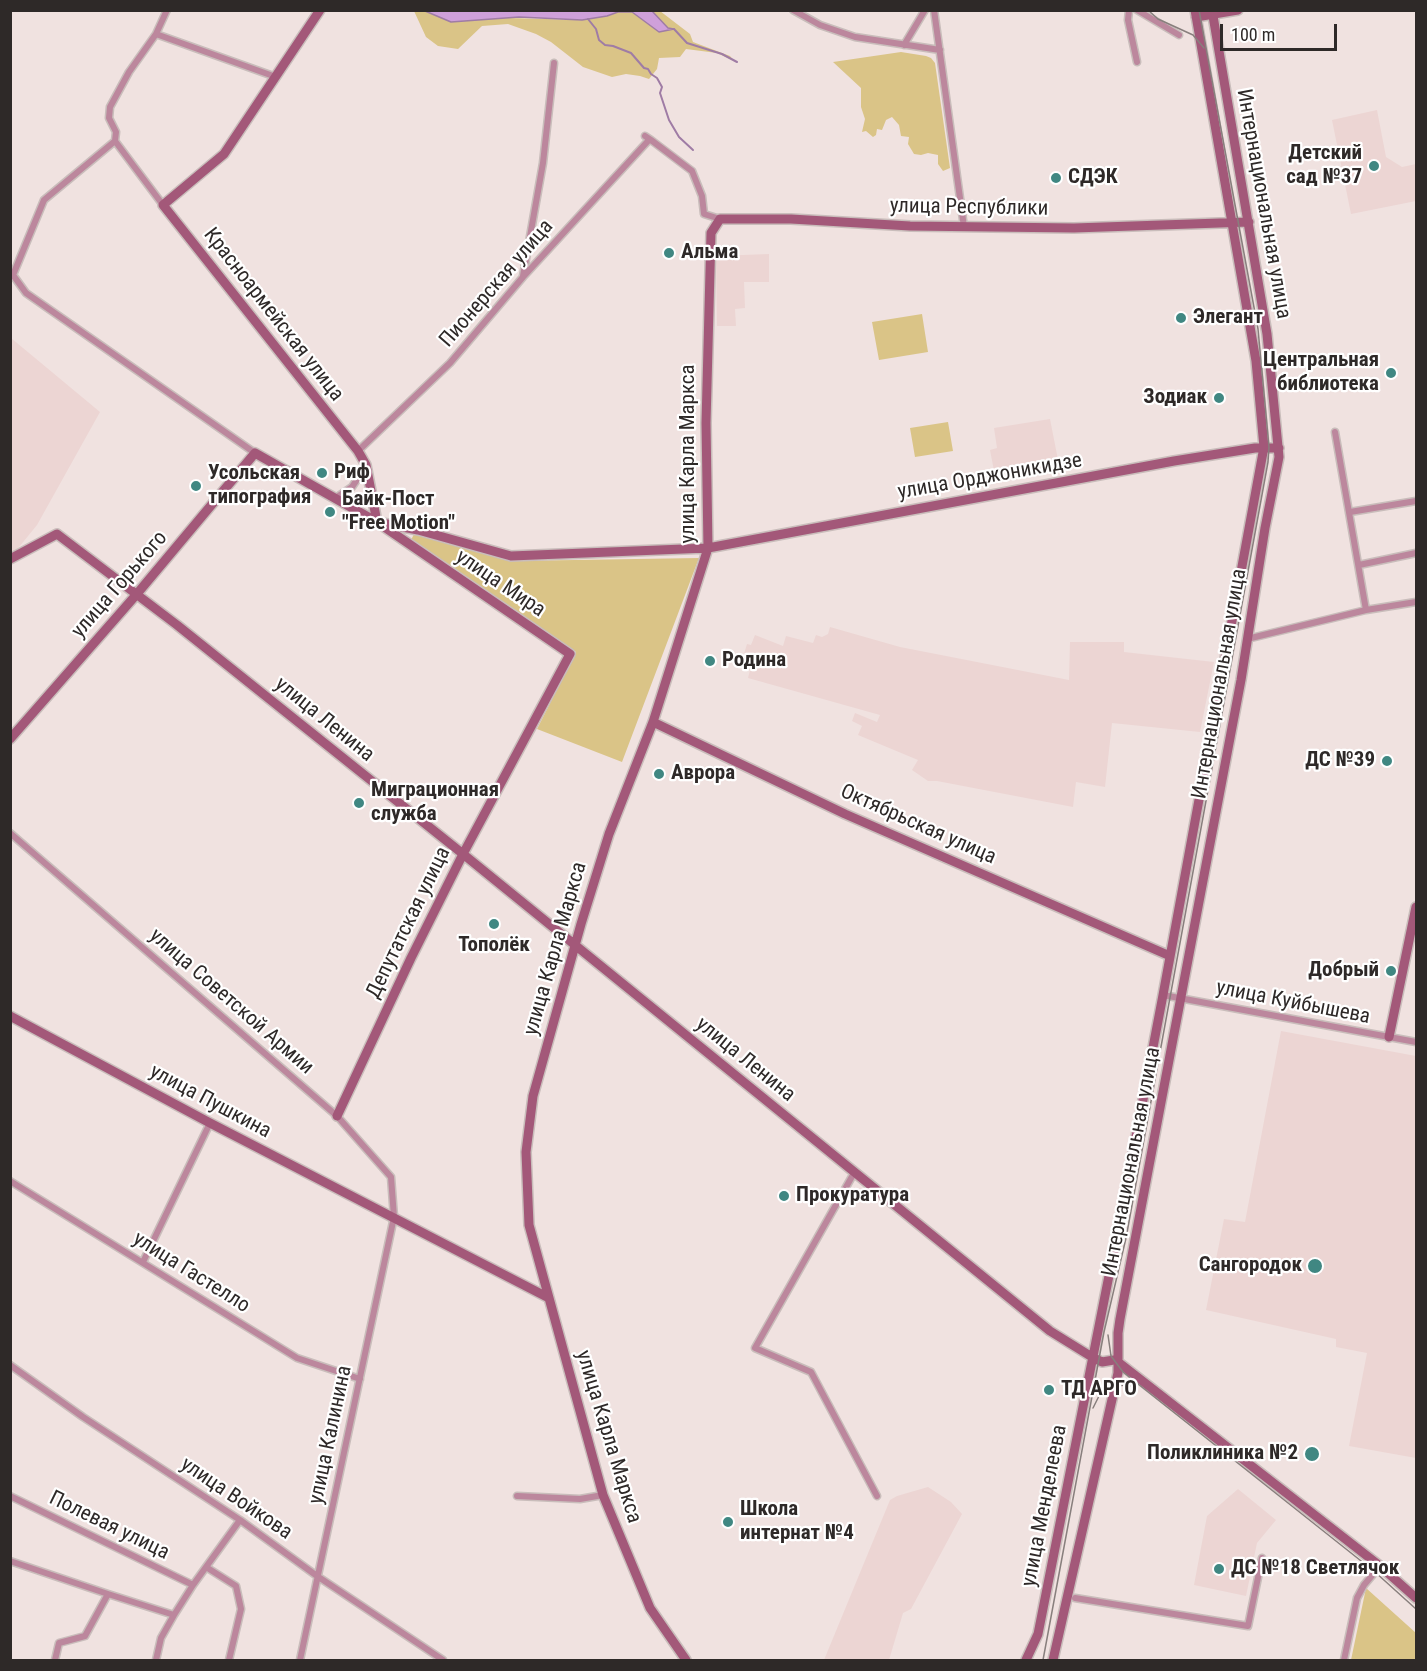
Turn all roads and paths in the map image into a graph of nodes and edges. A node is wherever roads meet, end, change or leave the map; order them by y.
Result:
1 (167, 10) edge
2 (320, 10) edge
3 (793, 10) edge
4 (925, 10) edge
5 (934, 10) edge
6 (1129, 10) edge
7 (1137, 10) edge
8 (1238, 10) edge
9 (1213, 12) edge
10 (1196, 14) edge
11 (156, 33) junction
12 (1179, 35) dead end
13 (904, 45) junction
14 (940, 51) junction
15 (1137, 62) dead end
16 (554, 63) dead end
17 (276, 77) junction
18 (645, 136) dead end
19 (651, 140) junction
20 (115, 141) junction
21 (163, 205) junction
22 (720, 219) junction
23 (1249, 222) junction
24 (1233, 223) junction
25 (964, 227) junction
26 (12, 274) edge
27 (523, 277) junction
28 (1335, 432) dead end
29 (1264, 447) junction
30 (1279, 448) junction
31 (358, 451) junction
32 (255, 453) junction
33 (366, 465) junction
34 (334, 499) junction
35 (1416, 501) edge
36 (1350, 512) junction
37 (377, 522) junction
38 (708, 548) junction
39 (1416, 553) edge
40 (10, 560) edge
41 (1359, 565) junction
42 (136, 595) junction
43 (1416, 602) edge
44 (1366, 610) junction
45 (1247, 639) junction
46 (570, 654) joint
47 (653, 722) junction
48 (10, 739) edge
49 (10, 833) edge
50 (463, 854) junction
51 (1416, 907) edge
52 (577, 945) junction
53 (1170, 956) junction
54 (1164, 995) junction
55 (1180, 998) junction
56 (10, 1016) edge
57 (1389, 1037) junction
58 (1416, 1042) edge
59 (337, 1116) junction
60 (210, 1123) junction
61 (854, 1173) junction
62 (10, 1180) edge
63 (394, 1217) junction
64 (143, 1262) junction
65 (547, 1297) junction
66 (1092, 1357) junction
67 (1118, 1362) junction
68 (10, 1365) edge
69 (360, 1379) junction
70 (603, 1495) junction
71 (10, 1496) edge
72 (517, 1496) dead end
73 (877, 1496) dead end
74 (240, 1520) junction
75 (1262, 1558) dead end
76 (10, 1561) edge
77 (1380, 1566) junction
78 (206, 1567) junction
79 (317, 1576) junction
80 (193, 1585) junction
81 (108, 1594) junction
82 (1075, 1598) dead end
83 (1416, 1598) edge
84 (174, 1615) junction
85 (55, 1660) edge
86 (156, 1660) edge
87 (229, 1660) edge
88 (300, 1660) edge
89 (443, 1660) edge
90 (686, 1660) edge
91 (1026, 1660) edge
92 (1053, 1660) edge
93 (1344, 1660) edge

1 - 11 street
2 - 17 street
3 - 13 street
4 - 13 street
5 - 14 street
6 - 15 street
7 - 12 street
8 - 9 street
9 - 10 street
9 - 23 street, Интернациональная улица
10 - 24 street, Интернациональная улица
11 - 17 street
11 - 20 street
13 - 14 street
14 - 25 street
16 - 27 street
17 - 21 street
18 - 19 street
19 - 22 street
19 - 27 street, Пионерская улица
20 - 21 street, Красноармейская улица
20 - 26 street
21 - 31 street, Красноармейская улица
22 - 25 street, улица Республики
22 - 38 street, улица Карла Маркса
23 - 24 street, улица Республики
23 - 30 street, Интернациональная улица
24 - 25 street, улица Республики
24 - 29 street, Интернациональная улица
26 - 32 street
27 - 31 street, Пионерская улица
28 - 36 street
29 - 30 street, улица Орджоникидзе
29 - 38 street, улица Орджоникидзе
29 - 53 street, Интернациональная улица
30 - 45 street, Интернациональная улица
31 - 33 street, Красноармейская улица
32 - 34 street, улица Мира
32 - 42 street, улица Горького
33 - 34 street
33 - 37 street, Красноармейская улица
34 - 37 street, улица Мира
35 - 36 street
36 - 41 street
37 - 38 street, улица Орджоникидзе
37 - 46 street, улица Мира
38 - 47 street, улица Карла Маркса
39 - 41 street
40 - 42 street, улица Ленина
41 - 44 street
42 - 48 street, улица Горького
42 - 50 street, улица Ленина
43 - 44 street
44 - 45 street
45 - 55 street, Интернациональная улица
46 - 50 street, Депутатская улица
47 - 52 street, улица Карла Маркса
47 - 53 street, Октябрьская улица
49 - 59 street, улица Советской Армии
50 - 52 street, улица Ленина
50 - 59 street, Депутатская улица
51 - 57 street
52 - 61 street, улица Ленина
52 - 65 street, улица Карла Маркса
53 - 54 street, Интернациональная улица
54 - 55 street, улица Куйбышева
54 - 66 street, Интернациональная улица
55 - 57 street, улица Куйбышева
55 - 67 street, Интернациональная улица
56 - 60 street, улица Пушкина
57 - 58 street, улица Куйбышева
59 - 63 street, улица Советской Армии
60 - 63 street, улица Пушкина
60 - 64 street
60 - 65 street
61 - 66 street, улица Ленина
61 - 73 street
62 - 64 street, улица Гастелло
63 - 65 street, улица Пушкина
63 - 69 street, улица Калинина
64 - 69 street, улица Гастелло
65 - 70 street, улица Карла Маркса
66 - 67 street, улица Ленина
66 - 91 street, улица Менделеева
67 - 77 street, улица Ленина
67 - 92 street, улица Менделеева
68 - 74 street, улица Войкова
69 - 79 street, улица Калинина
70 - 72 street
70 - 90 street, улица Карла Маркса
71 - 80 street, Полевая улица
74 - 78 street
74 - 79 street, улица Войкова
75 - 82 street
76 - 81 street
77 - 83 street, улица Ленина
77 - 93 street
78 - 80 street
78 - 87 street
79 - 88 street, улица Калинина
79 - 89 street, улица Войкова
80 - 84 street
81 - 84 street
81 - 85 street
84 - 86 street

